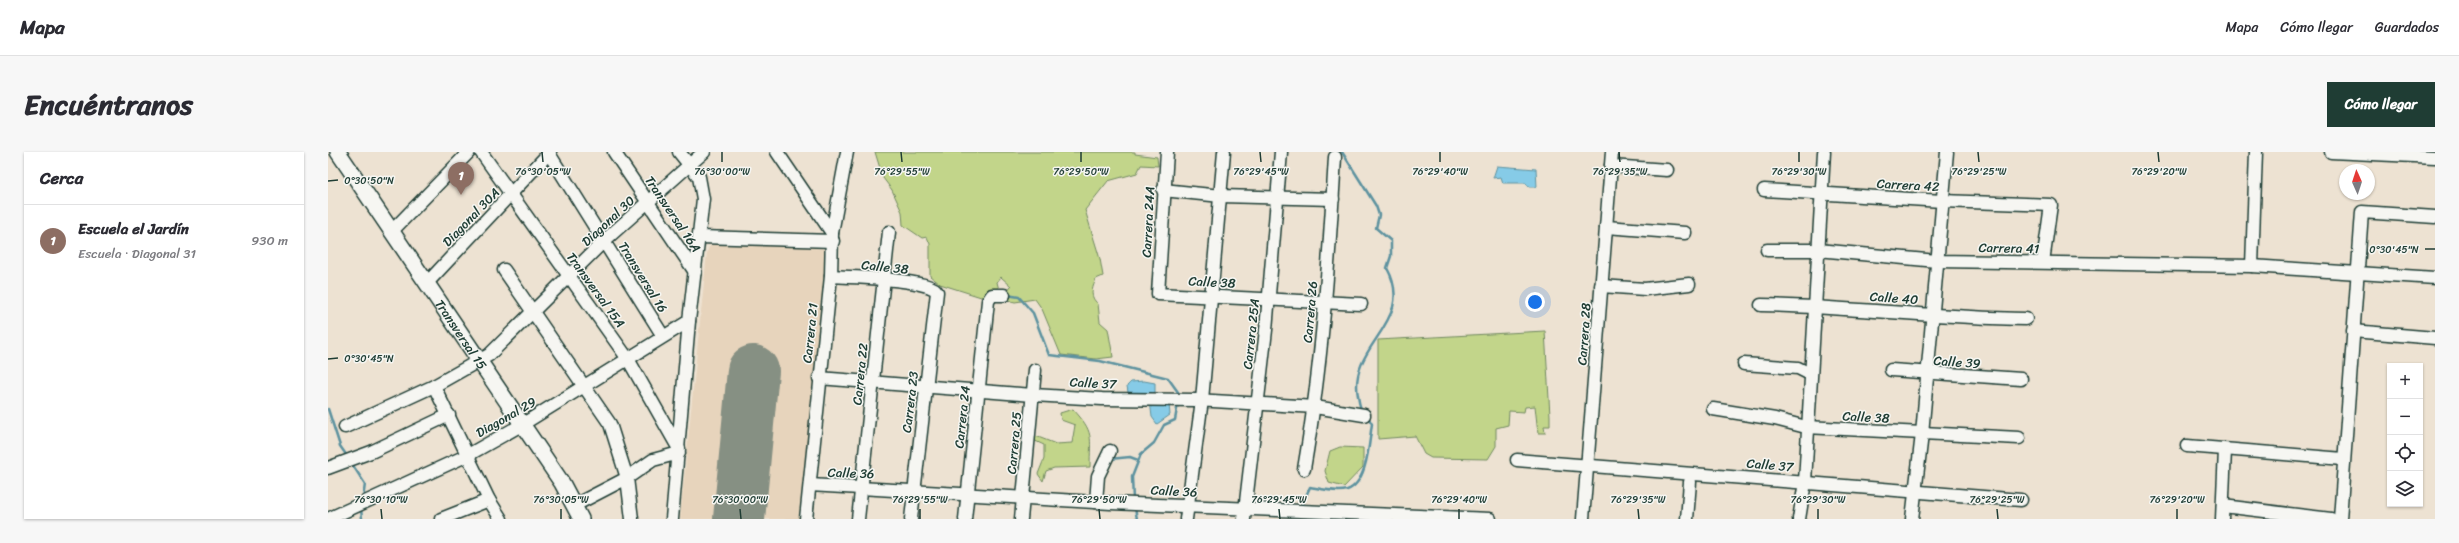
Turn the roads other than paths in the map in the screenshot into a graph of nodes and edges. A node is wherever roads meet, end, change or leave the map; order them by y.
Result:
1 (338, 152) edge
2 (469, 152) edge
3 (481, 152) edge
4 (614, 152) edge
5 (679, 152) edge
6 (704, 152) edge
7 (777, 152) edge
8 (848, 152) edge
9 (1167, 152) edge
10 (1224, 152) edge
11 (1281, 152) edge
12 (1612, 152) edge
13 (1824, 152) edge
14 (1947, 152) edge
15 (2256, 152) edge
16 (2331, 152) edge
17 (549, 153) edge
18 (2365, 153) edge
19 (1335, 156) dead end
20 (2435, 157) edge
21 (688, 164) junction
22 (1611, 166) junction
23 (1667, 170) dead end
24 (1163, 190) junction
25 (1764, 190) dead end
26 (512, 194) junction
27 (1822, 194) junction
28 (1221, 196) junction
29 (1276, 198) junction
30 (1333, 199) junction
31 (1942, 201) junction
32 (648, 202) junction
33 (2435, 217) edge
34 (1606, 227) junction
35 (391, 232) junction
36 (888, 232) dead end
37 (1685, 233) dead end
38 (700, 236) junction
39 (832, 237) junction
40 (604, 241) junction
41 (1767, 250) dead end
42 (1818, 250) junction
43 (1937, 260) junction
44 (2043, 262) junction
45 (2252, 266) junction
46 (504, 270) dead end
47 (695, 272) junction
48 (2357, 273) junction
49 (831, 276) junction
50 (570, 277) junction
51 (2435, 278) edge
52 (884, 280) junction
53 (427, 283) junction
54 (1689, 284) dead end
55 (1601, 286) junction
56 (936, 289) joint
57 (1004, 294) dead end
58 (1158, 294) joint
59 (1211, 296) junction
60 (1269, 299) junction
61 (1326, 301) junction
62 (1361, 304) dead end
63 (1761, 305) dead end
64 (1814, 306) junction
65 (534, 313) junction
66 (1933, 315) junction
67 (2026, 319) dead end
68 (689, 321) junction
69 (2353, 331) junction
70 (663, 336) junction
71 (2435, 338) edge
72 (628, 359) junction
73 (480, 361) junction
74 (1744, 364) dead end
75 (1035, 370) dead end
76 (1891, 370) dead end
77 (1810, 374) junction
78 (1928, 374) junction
79 (820, 378) junction
80 (2021, 379) dead end
81 (873, 383) junction
82 (434, 386) junction
83 (584, 386) junction
84 (926, 386) junction
85 (978, 391) junction
86 (1033, 395) junction
87 (1199, 400) junction
88 (1258, 404) junction
89 (1315, 407) junction
90 (1713, 409) dead end
91 (448, 415) junction
92 (1364, 415) dead end
93 (523, 424) junction
94 (345, 427) dead end
95 (1806, 427) junction
96 (1922, 434) junction
97 (2018, 438) dead end
98 (2187, 446) dead end
99 (2225, 450) junction
100 (679, 451) junction
101 (1110, 451) dead end
102 (468, 455) junction
103 (2343, 459) junction
104 (1517, 460) dead end
105 (1587, 466) junction
106 (328, 468) edge
107 (1304, 469) dead end
108 (627, 478) junction
109 (1690, 482) dead end
110 (1805, 482) junction
111 (810, 485) junction
112 (861, 487) junction
113 (913, 490) junction
114 (1914, 491) junction
115 (968, 493) junction
116 (1024, 497) junction
117 (489, 500) junction
118 (2021, 500) dead end
119 (1096, 502) junction
120 (1187, 506) junction
121 (2223, 506) junction
122 (578, 512) edge
123 (1245, 514) edge
124 (1471, 518) edge
125 (328, 519) edge
126 (441, 519) edge
127 (501, 519) edge
128 (632, 519) edge
129 (672, 519) edge
130 (806, 519) edge
131 (858, 519) edge
132 (910, 519) edge
133 (965, 519) edge
134 (1021, 519) edge
135 (1186, 519) edge
136 (1490, 519) edge
137 (1583, 519) edge
138 (1687, 519) edge
139 (1799, 519) edge
140 (1912, 519) edge
141 (2222, 519) edge
142 (2331, 519) edge
143 (2340, 519) edge

1 - 35 main road, Transversal 15
2 - 35 street
3 - 26 street, Transversal 15A
4 - 32 street, Transversal 16A
5 - 21 street
6 - 21 street, Diagonal 30
7 - 39 street
8 - 39 street, Carrera 21
9 - 24 street, Carrera 24A
10 - 28 street
11 - 29 street, Carrera 25A
12 - 22 street, Carrera 28
13 - 27 street
14 - 31 street
15 - 45 street
16 - 18 street
17 - 26 street, Diagonal 30A
17 - 40 street, Transversal 16
18 - 20 street
19 - 30 street, Carrera 26
21 - 32 street, Diagonal 30
21 - 38 street
22 - 23 street
22 - 34 street, Carrera 28
24 - 28 street
24 - 58 street, Carrera 24A
25 - 27 street, Carrera 42
26 - 50 street, Transversal 15A
26 - 53 street, Diagonal 30A
27 - 31 street, Carrera 42
27 - 42 street
28 - 29 street
28 - 59 street
29 - 30 street
29 - 60 street, Carrera 25A
30 - 61 street, Carrera 26
31 - 43 street
31 - 44 street, Carrera 42
32 - 40 street, Diagonal 30
32 - 47 street, Transversal 16A
33 - 48 street
34 - 37 street
34 - 55 street, Carrera 28
35 - 53 main road, Transversal 15
36 - 52 street, Carrera 22
38 - 39 street
38 - 47 street
39 - 49 street, Carrera 21
40 - 50 street, Diagonal 30
40 - 70 street, Transversal 16
41 - 42 street, Carrera 41
42 - 43 street, Carrera 41
42 - 64 street
43 - 44 street, Carrera 41
43 - 66 street
44 - 45 street, Carrera 41
45 - 48 street, Carrera 41
46 - 65 street
47 - 68 street
48 - 51 street, Carrera 41
48 - 69 street
49 - 52 street, Calle 38
49 - 79 street, Carrera 21
50 - 65 street, Diagonal 30
50 - 72 street, Transversal 15A
52 - 56 street, Calle 38
52 - 81 street, Carrera 22
53 - 73 main road, Transversal 15
54 - 55 street
55 - 105 street, Carrera 28
56 - 84 street, Carrera 23
57 - 85 street, Carrera 24
58 - 59 street, Calle 38
59 - 60 street, Calle 38
59 - 87 street
60 - 61 street, Calle 38
60 - 88 street, Carrera 25A
61 - 62 street, Calle 38
61 - 89 street, Carrera 26
63 - 64 street, Calle 40
64 - 66 street, Calle 40
64 - 77 street
65 - 73 street, Diagonal 30
65 - 83 street
66 - 67 street, Calle 40
66 - 78 street
68 - 70 street, Diagonal 29
68 - 100 street
69 - 71 street
69 - 103 street
70 - 72 street, Diagonal 29
72 - 83 street, Diagonal 29
72 - 100 street, Transversal 15A
73 - 82 street, Diagonal 30
73 - 93 main road, Transversal 15
74 - 77 street
75 - 86 street, Carrera 25
76 - 78 street, Calle 39
77 - 95 street
78 - 80 street, Calle 39
78 - 96 street
79 - 81 street, Calle 37
79 - 111 street, Carrera 21
81 - 84 street, Calle 37
81 - 112 street, Carrera 22
82 - 91 street
82 - 94 street, Diagonal 30
83 - 93 street, Diagonal 29
83 - 108 street
84 - 85 street, Calle 37
84 - 113 street, Carrera 23
85 - 86 street, Calle 37
85 - 115 street, Carrera 24
86 - 87 street, Calle 37
86 - 116 street, Carrera 25
87 - 88 street, Calle 37
87 - 120 street
88 - 89 street, Calle 37
88 - 123 street, Carrera 25A
89 - 92 street, Calle 37
89 - 107 street, Carrera 26
90 - 95 street, Calle 38
91 - 102 street
91 - 106 street
93 - 102 street, Diagonal 29
93 - 122 main road, Transversal 15
95 - 96 street, Calle 38
95 - 110 street
96 - 97 street, Calle 38
96 - 114 street
98 - 99 street
99 - 103 street
99 - 121 street
100 - 108 street
100 - 129 street
101 - 119 street
102 - 117 street
102 - 125 street, Diagonal 29
103 - 143 street
104 - 105 street, Calle 37
105 - 110 street, Calle 37
105 - 137 street, Carrera 28
108 - 122 street
108 - 128 street
109 - 138 street
110 - 114 street, Calle 37
110 - 139 street
111 - 112 street, Calle 36
111 - 130 street, Carrera 21
112 - 113 street, Calle 36
112 - 131 street, Carrera 22
113 - 115 street, Calle 36
113 - 132 street, Carrera 23
114 - 118 street, Calle 37
114 - 140 street
115 - 116 street, Calle 36
115 - 133 street, Carrera 24
116 - 119 street, Calle 36
116 - 134 street, Carrera 25
117 - 126 street
117 - 127 street
119 - 120 street, Calle 36
120 - 123 street, Calle 36
120 - 135 street
121 - 141 street
121 - 142 street
123 - 124 street, Calle 36
124 - 136 street, Calle 36

